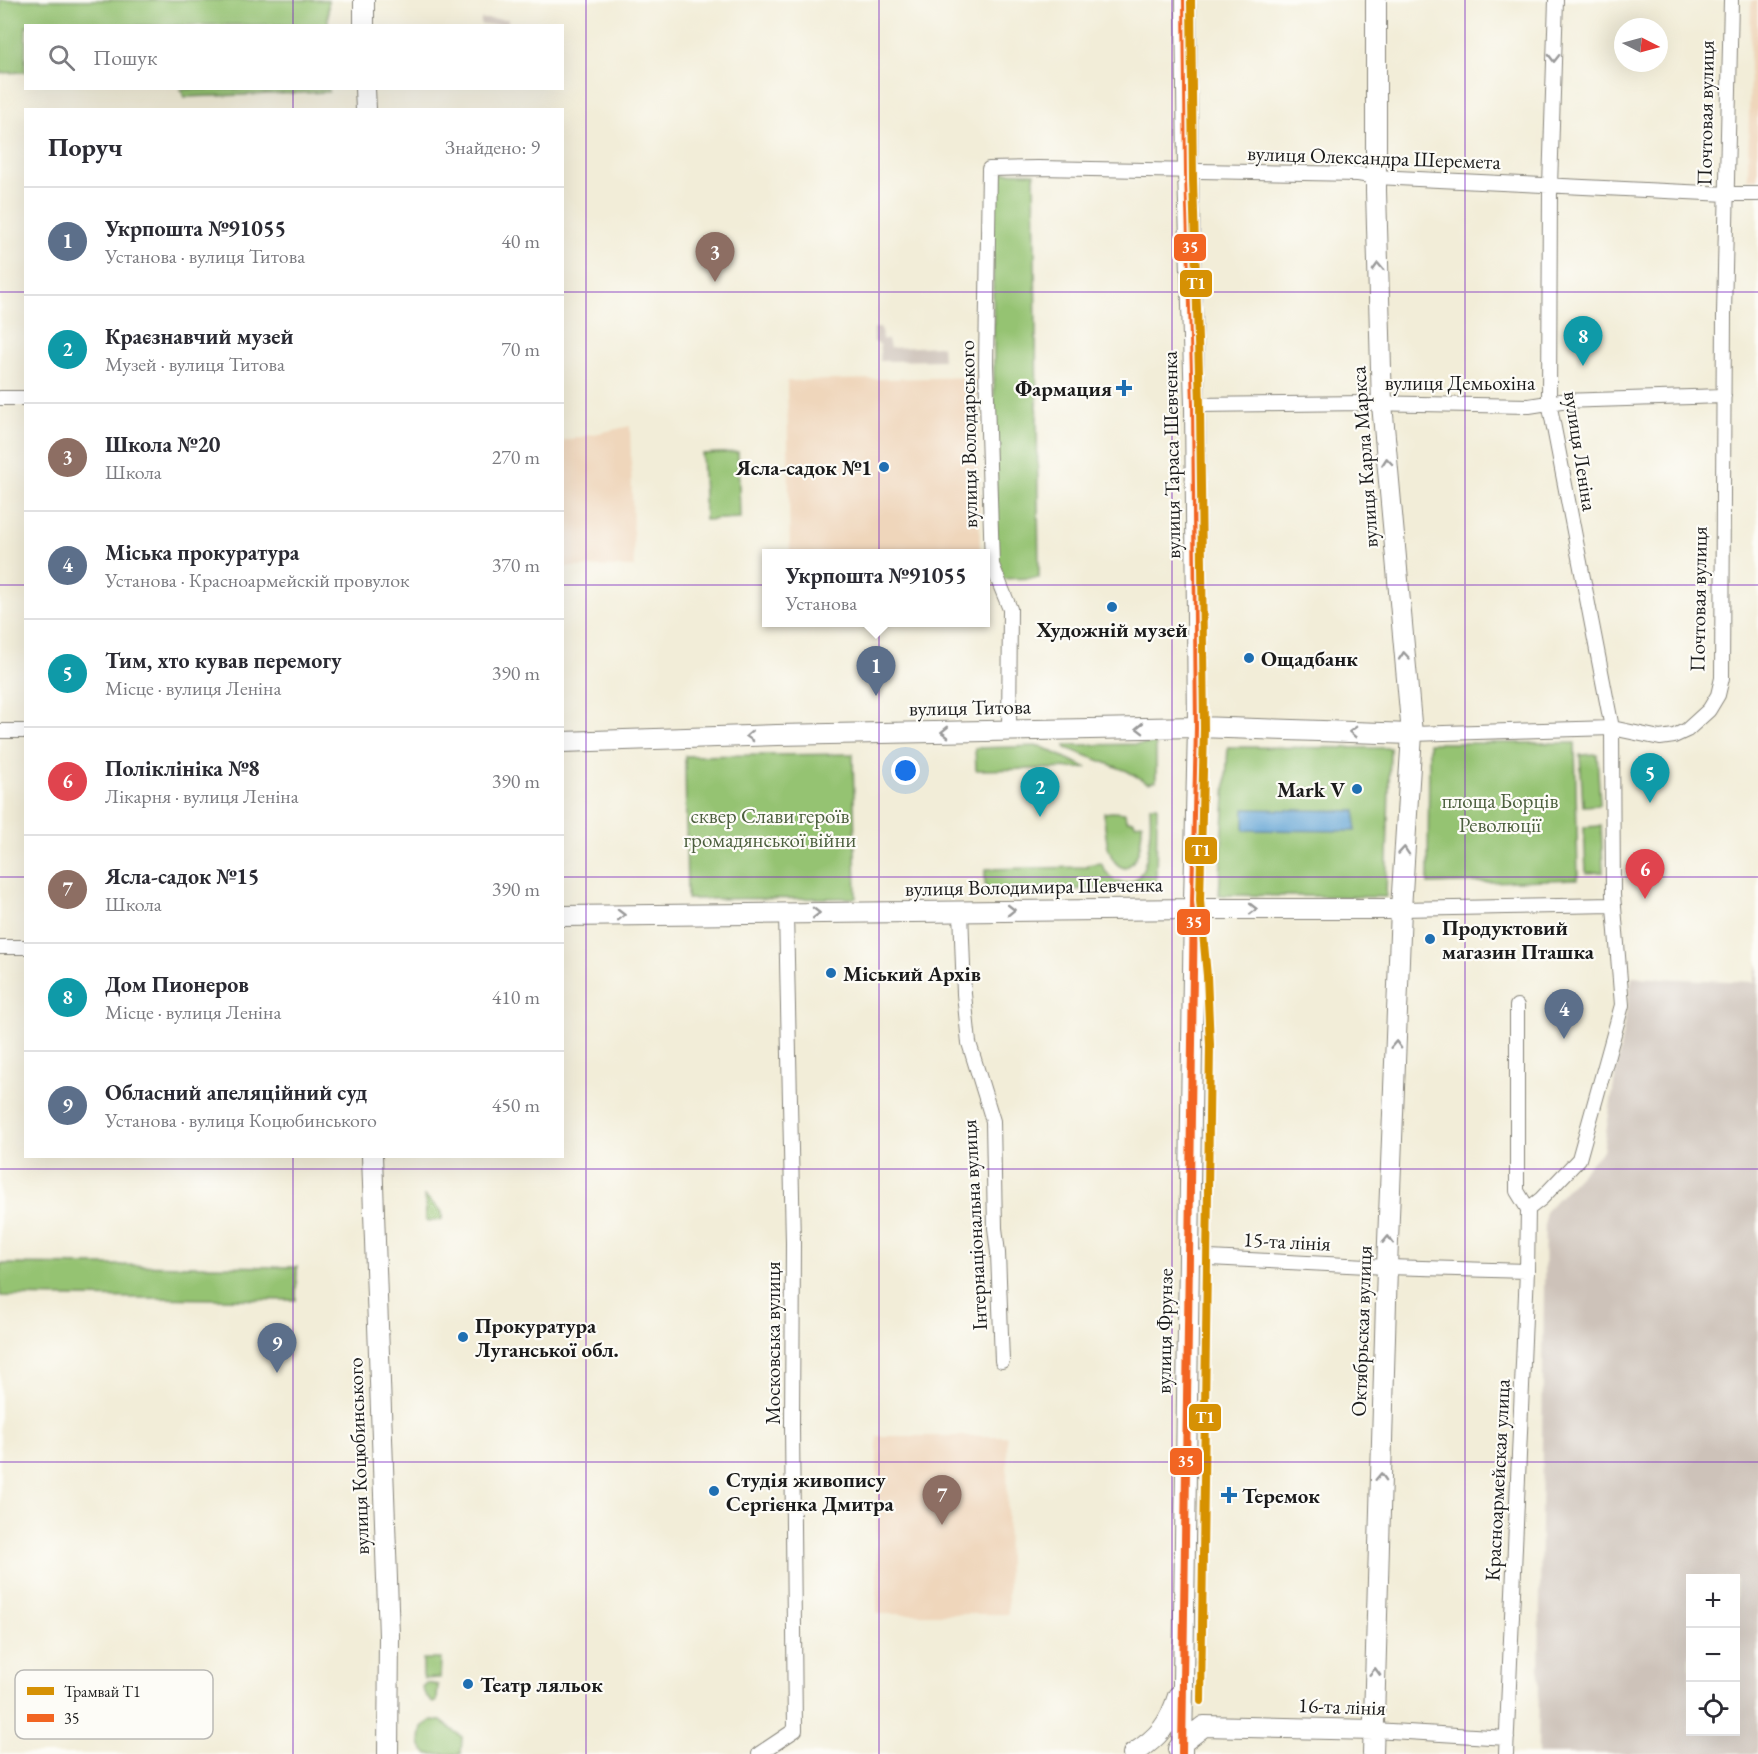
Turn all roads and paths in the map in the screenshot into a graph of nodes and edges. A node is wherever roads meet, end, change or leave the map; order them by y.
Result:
1 (364, 0) edge
2 (1186, 0) edge
3 (1376, 0) edge
4 (1556, 0) edge
5 (1731, 0) edge
6 (364, 24) edge
7 (365, 90) edge
8 (366, 108) edge
9 (989, 169) joint
10 (1188, 172) junction
11 (1377, 177) junction
12 (1550, 186) junction
13 (1727, 194) junction
14 (1758, 194) edge
15 (1724, 396) junction
16 (0, 398) edge
17 (24, 398) edge
18 (1549, 402) junction
19 (1382, 404) junction
20 (1195, 405) junction
21 (1198, 727) junction
22 (1612, 728) junction
23 (0, 731) edge
24 (24, 731) edge
25 (1008, 731) junction
26 (1412, 734) junction
27 (564, 742) edge
28 (1614, 905) junction
29 (1194, 909) junction
30 (1401, 909) junction
31 (961, 911) junction
32 (786, 913) junction
33 (564, 916) edge
34 (24, 946) edge
35 (0, 947) edge
36 (1517, 1006) dead end
37 (372, 1158) edge
38 (1528, 1209) junction
39 (1189, 1257) junction
40 (1387, 1267) junction
41 (1527, 1271) junction
42 (1002, 1361) dead end
43 (1183, 1682) junction
44 (1374, 1730) junction
45 (1507, 1738) junction
46 (1180, 1750) edge
47 (388, 1754) edge
48 (759, 1754) edge
49 (1133, 1754) edge
50 (1373, 1754) edge
51 (1506, 1754) edge

1 - 6 main road
2 - 10 main road, вулиця Тараса Шевченка
3 - 11 main road, вулиця Карла Маркса
4 -> 12 street, вулиця Леніна
5 - 13 street, Почтовая вулиця
7 - 8 main road
9 - 10 street, вулиця Олександра Шеремета
9 - 25 street, вулиця Володарського
10 - 11 street, вулиця Олександра Шеремета
10 - 20 main road, вулиця Тараса Шевченка
11 - 12 street, вулиця Олександра Шеремета
19 -> 11 main road, вулиця Карла Маркса
12 - 13 street, вулиця Олександра Шеремета
12 - 18 street, вулиця Леніна
13 - 14 street, вулиця Олександра Шеремета
13 - 15 street, Почтовая вулиця
15 - 18 street, вулиця Демьохіна
15 - 22 street, Почтовая вулиця
16 - 17 street
18 - 19 street, вулиця Демьохіна
18 - 22 street, вулиця Леніна
19 - 20 street, вулиця Демьохіна
26 -> 19 main road, вулиця Карла Маркса
20 - 21 main road, вулиця Тараса Шевченка
21 -> 25 main road, вулиця Титова
26 -> 21 main road, Почтовая вулиця
21 - 29 main road, вулиця Тараса Шевченка
22 - 26 street, Почтовая вулиця
22 - 28 street, вулиця Леніна
23 - 24 street
25 -> 27 main road, вулиця Титова
30 -> 26 main road, вулиця Карла Маркса
28 - 30 street, вулиця Володимира Шевченка
28 - 38 street, вулиця Леніна
29 -> 30 main road, вулиця Володимира Шевченка
31 -> 29 main road, вулиця Володимира Шевченка
29 - 39 main road, вулиця Фрунзе
40 -> 30 main road, Октябрьская вулиця
32 -> 31 main road, вулиця Володимира Шевченка
31 - 42 street, Інтернаціональна вулиця
33 -> 32 main road, вулиця Володимира Шевченка
32 - 48 street, Московська вулиця
34 - 35 street
36 - 38 street
37 - 47 main road, вулиця Коцюбинського
38 - 41 street, Красноармейская улица
39 - 40 street, 15-та лінія
39 - 43 main road, вулиця Фрунзе
40 - 41 street, 15-та лінія
44 -> 40 main road, Октябрьская вулиця
41 - 45 street, Красноармейская улица
43 - 46 main road, вулиця Фрунзе
43 - 49 main road
44 - 45 street, 16-та лінія
44 - 46 main road, 16-та лінія
44 - 50 main road, Октябрьская вулиця
45 - 51 street, Красноармейская улица

